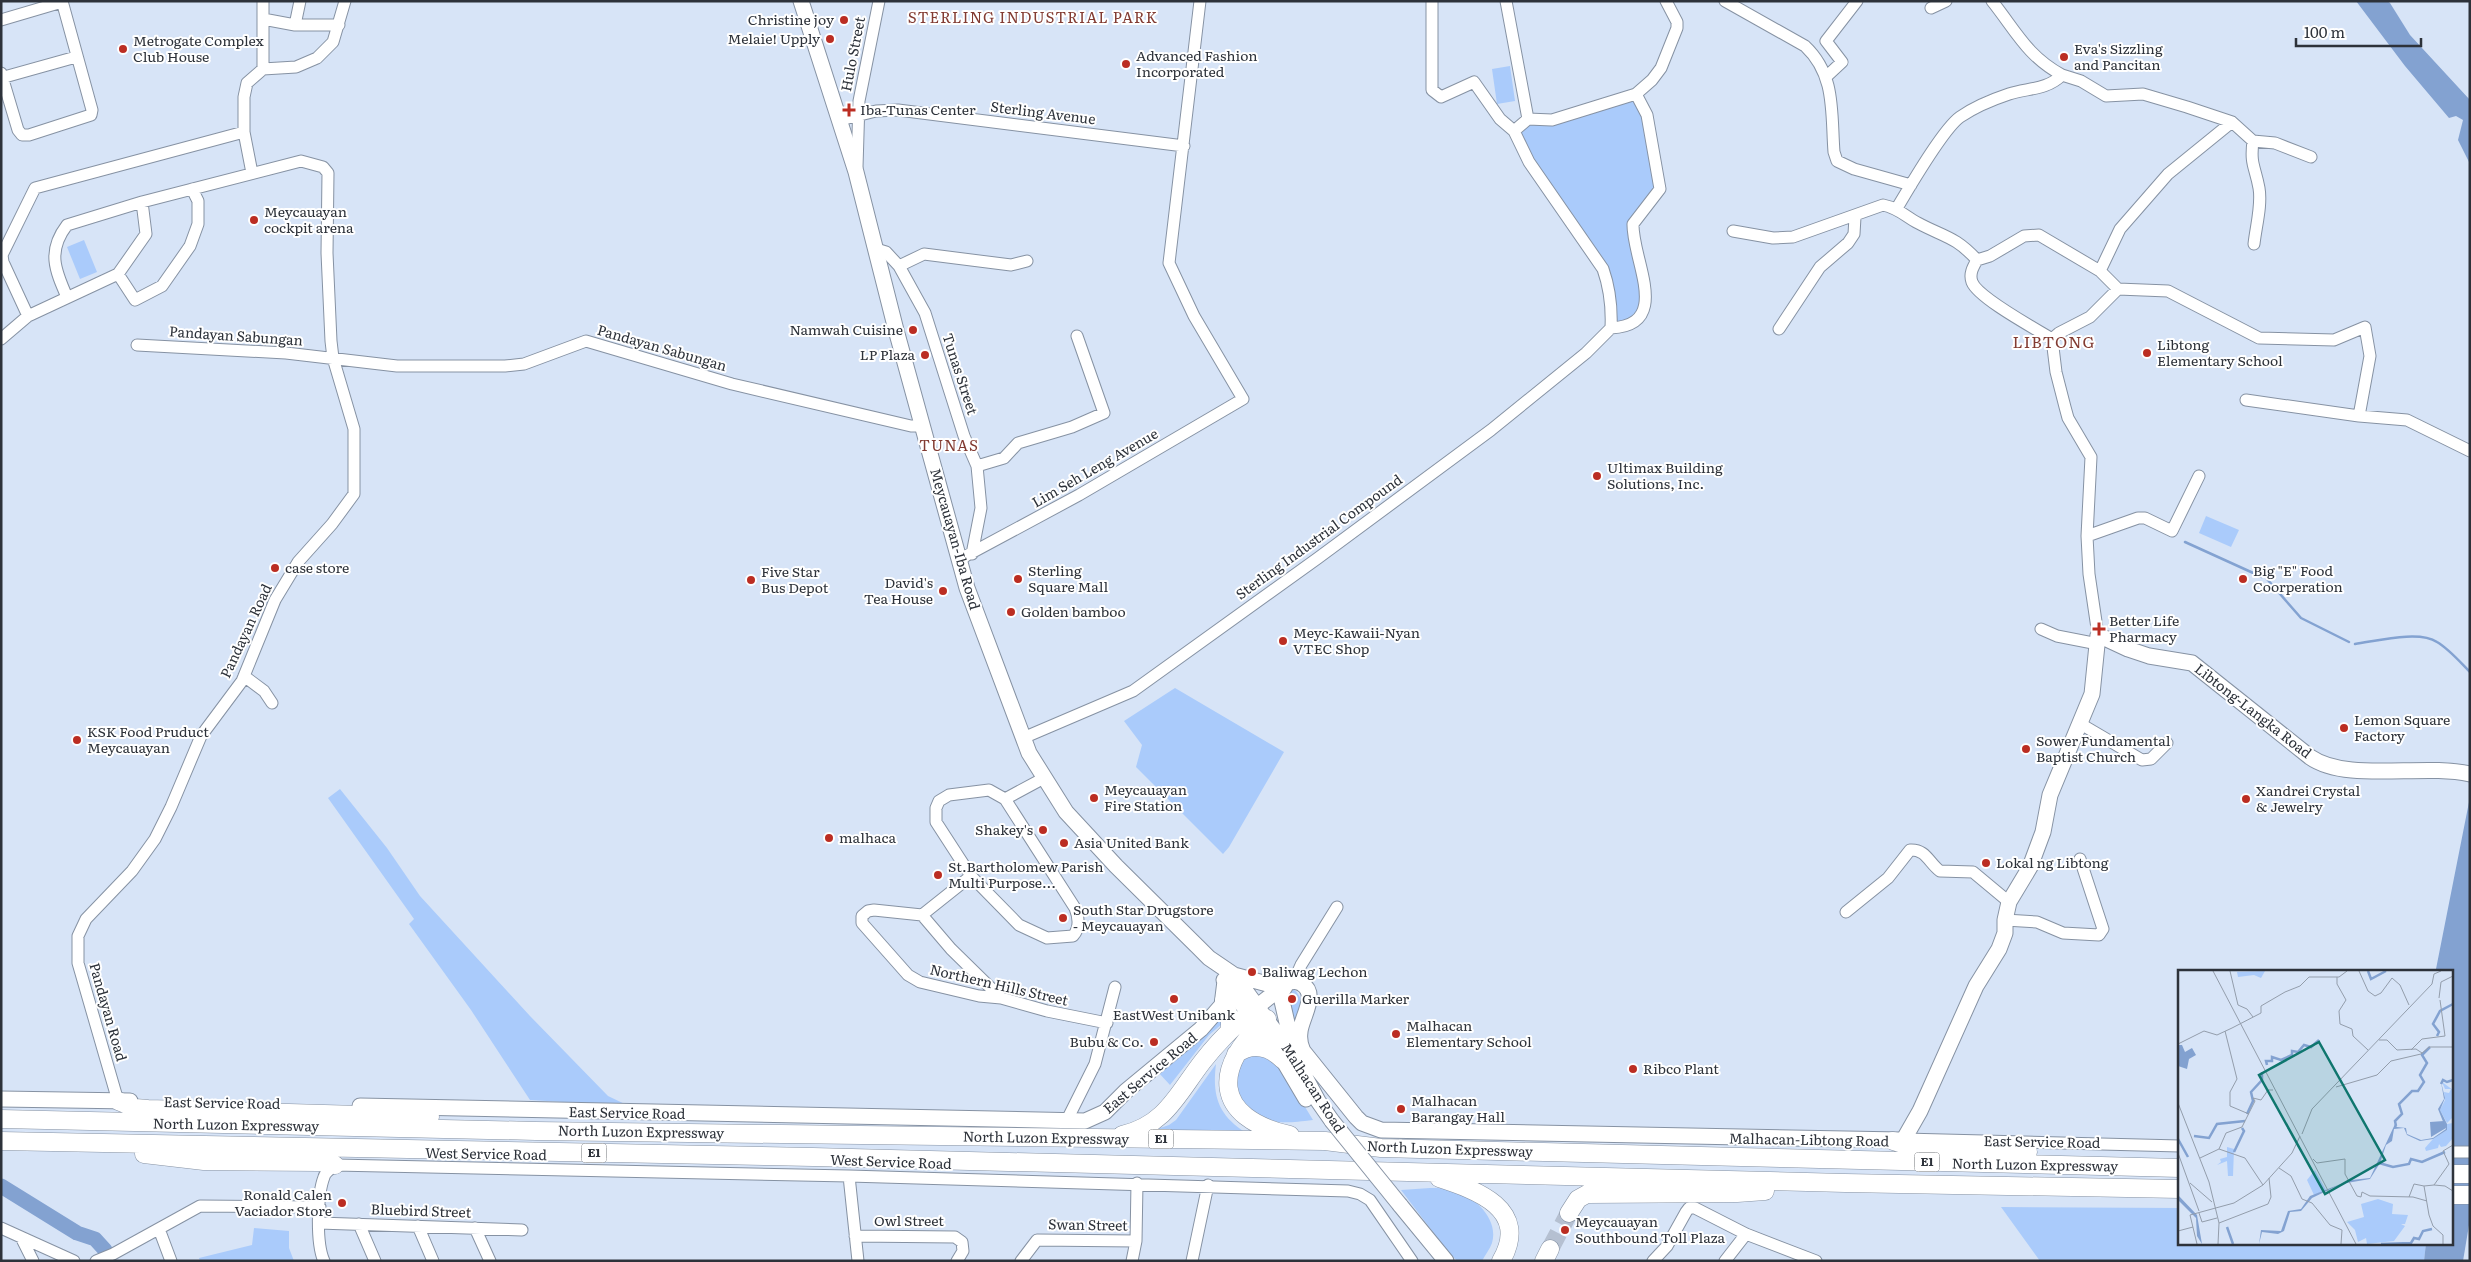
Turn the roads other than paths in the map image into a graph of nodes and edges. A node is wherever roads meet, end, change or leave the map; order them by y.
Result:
1 (62, 1) edge
2 (263, 1) edge
3 (300, 1) edge
4 (346, 1) edge
5 (801, 1) edge
6 (879, 1) edge
7 (1200, 1) edge
8 (1432, 1) edge
9 (1506, 1) edge
10 (1666, 1) edge
11 (1725, 1) edge
12 (1856, 1) edge
13 (1946, 1) edge
14 (1992, 1) edge
15 (1931, 8) dead end
16 (264, 19) junction
17 (1, 20) edge
18 (295, 25) junction
19 (339, 25) junction
20 (76, 57) junction
21 (263, 69) junction
22 (2062, 75) junction
23 (2, 76) edge
24 (1827, 76) junction
25 (1636, 94) junction
26 (858, 116) junction
27 (1528, 119) junction
28 (840, 120) junction
29 (2232, 122) junction
30 (1514, 131) junction
31 (244, 132) junction
32 (2253, 141) junction
33 (1184, 146) junction
34 (2311, 157) dead end
35 (856, 172) junction
36 (252, 173) junction
37 (1911, 186) junction
38 (192, 189) junction
39 (142, 202) junction
40 (1897, 208) junction
41 (1855, 216) junction
42 (1733, 231) dead end
43 (2254, 244) dead end
44 (876, 249) junction
45 (1977, 260) junction
46 (1027, 261) dead end
47 (899, 266) junction
48 (2100, 271) junction
49 (118, 274) junction
50 (2118, 289) junction
51 (67, 297) junction
52 (28, 316) junction
53 (1611, 328) junction
54 (1779, 329) dead end
55 (1077, 336) dead end
56 (1, 339) edge
57 (2052, 339) junction
58 (137, 344) dead end
59 (333, 358) junction
60 (2246, 400) dead end
61 (2359, 416) junction
62 (922, 426) junction
63 (2470, 451) edge
64 (977, 466) junction
65 (2199, 476) dead end
66 (2087, 536) junction
67 (966, 556) junction
68 (2041, 629) dead end
69 (2098, 640) junction
70 (244, 676) junction
71 (272, 703) dead end
72 (2079, 723) junction
73 (1023, 738) junction
74 (2167, 743) dead end
75 (2469, 774) edge
76 (1044, 778) junction
77 (1005, 799) junction
78 (2080, 860) dead end
79 (971, 876) junction
80 (2009, 902) junction
81 (1337, 908) dead end
82 (1846, 912) dead end
83 (922, 915) junction
84 (2005, 920) junction
85 (1230, 978) junction
86 (1290, 983) junction
87 (1115, 987) dead end
88 (1001, 998) junction
89 (1224, 1015) junction
90 (1258, 1016) junction
91 (1107, 1023) junction
92 (1236, 1054) junction
93 (1290, 1060) junction
94 (1, 1099) edge
95 (118, 1101) junction
96 (1, 1119) edge
97 (1066, 1122) junction
98 (1327, 1129) junction
99 (510, 1130) junction
100 (1108, 1138) junction
101 (1898, 1140) junction
102 (1, 1141) edge
103 (46, 1143) junction
104 (2178, 1146) edge
105 (2454, 1152) edge
106 (2470, 1152) edge
107 (2105, 1166) junction
108 (2178, 1168) edge
109 (329, 1171) junction
110 (1416, 1171) junction
111 (2454, 1174) edge
112 (2470, 1174) edge
113 (849, 1176) junction
114 (1137, 1183) junction
115 (1845, 1183) junction
116 (1208, 1185) junction
117 (2178, 1189) edge
118 (2454, 1195) edge
119 (2470, 1195) edge
120 (320, 1207) junction
121 (1395, 1207) junction
122 (1569, 1213) tunnel mouth
123 (319, 1223) junction
124 (359, 1224) junction
125 (418, 1226) junction
126 (1, 1228) edge
127 (475, 1228) junction
128 (159, 1229) junction
129 (522, 1230) dead end
130 (1746, 1234) junction
131 (855, 1236) junction
132 (21, 1237) junction
133 (1136, 1241) junction
134 (52, 1250) junction
135 (98, 1260) edge
136 (1502, 1260) edge
137 (33, 1261) edge
138 (37, 1261) edge
139 (74, 1261) edge
140 (171, 1261) edge
141 (324, 1261) edge
142 (375, 1261) edge
143 (433, 1261) edge
144 (490, 1261) edge
145 (858, 1261) edge
146 (957, 1261) edge
147 (1021, 1261) edge
148 (1132, 1261) edge
149 (1192, 1261) edge
150 (1412, 1261) edge
151 (1434, 1261) edge
152 (1446, 1261) edge
153 (1653, 1261) edge
154 (1725, 1261) edge
155 (1816, 1261) edge

1 - 17 street
1 - 20 street
2 - 16 street
3 - 18 street
4 - 19 street
5 - 28 main road, Meycauayan-Iba Road
6 - 26 street, Hulo Street
7 - 33 street
8 - 30 street
9 - 27 street
10 - 25 street
11 - 24 street
12 - 24 street
13 - 15 street
14 - 22 street
16 - 18 street
16 - 21 street
18 - 19 street
19 - 21 street
20 - 23 street
20 - 23 street
21 - 31 street
22 - 29 street
22 - 37 street
24 - 37 street
25 - 27 street
25 - 53 street
26 - 28 street, Sterling Avenue
26 - 33 street, Sterling Avenue
26 - 35 street, Hulo Street
27 - 30 street
28 - 35 main road, Meycauayan-Iba Road
29 - 32 street
29 - 48 street
30 - 53 street
31 - 36 street
31 - 52 street
32 - 34 street
32 - 43 street
33 - 67 street, Lim Seh Leng Avenue
35 - 44 main road, Meycauayan-Iba Road
36 - 38 street
36 - 59 street
37 - 40 street
38 - 39 street
38 - 49 street
39 - 49 street
39 - 51 street
40 - 41 street
40 - 45 street
41 - 42 street
41 - 54 street
44 - 47 street, Tunas Street
44 - 62 main road, Meycauayan-Iba Road
45 - 48 street
45 - 57 street
46 - 47 street
47 - 64 street, Tunas Street
48 - 50 street
49 - 51 street
50 - 57 street
50 - 61 street
51 - 52 street
52 - 56 street
53 - 73 street, Sterling Industrial Compound
55 - 64 street
57 - 66 street, Malhacan-Libtong Road
58 - 59 street, Pandayan Sabungan
59 - 62 street, Pandayan Sabungan
59 - 70 street, Pandayan Road
60 - 61 street
61 - 63 street
62 - 67 main road, Meycauayan-Iba Road
64 - 67 street, Tunas Street
65 - 66 street
66 - 69 street, Malhacan-Libtong Road
67 - 73 main road, Meycauayan-Iba Road
68 - 69 street
69 - 72 main road, Malhacan-Libtong Road
69 - 75 main road, Libtong-Langka Road
70 - 71 street
70 - 95 street, Pandayan Road
72 - 74 street
72 - 80 main road, Malhacan-Libtong Road
73 - 76 main road, Meycauayan-Iba Road
76 - 77 street
76 - 85 main road, Meycauayan-Iba Road
77 - 79 street
77 - 79 street
78 - 84 street
79 - 83 street
80 - 82 street
80 - 84 main road, Malhacan-Libtong Road
81 - 86 street
83 - 88 street
83 - 88 street, Northern Hills Street
84 - 101 main road, Malhacan-Libtong Road
85 - 86 main road
85 - 89 main road
85 - 90 main road, Meycauayan-Iba Road
86 - 90 main road
86 - 93 main road
86 - 101 main road, Malhacan-Libtong Road
87 - 91 street
88 - 91 street, Northern Hills Street
89 - 90 highway
89 - 97 main road, East Service Road
89 - 100 highway
90 - 92 highway
90 - 93 main road, Malhacan Road
91 - 97 street
92 - 93 highway
92 - 98 highway
93 - 98 main road, Malhacan Road
94 - 95 main road, East Service Road
95 - 97 main road, East Service Road
95 - 99 highway
96 - 99 highway, North Luzon Expressway / E1
98 - 100 highway, North Luzon Expressway / E1
98 - 107 highway, North Luzon Expressway / E1
98 - 121 main road, Malhacan Road, bridge
99 - 100 highway, North Luzon Expressway / E1
101 - 104 street, East Service Road
101 - 107 highway
102 - 103 highway, North Luzon Expressway / E1
103 - 109 highway
103 - 110 highway, North Luzon Expressway / E1
105 - 106 street
107 - 108 highway, North Luzon Expressway / E1
109 - 113 street, West Service Road
109 - 120 street
110 - 115 highway, North Luzon Expressway / E1
110 - 136 highway
111 - 112 highway
113 - 114 street, West Service Road
113 - 131 street
114 - 116 street, West Service Road
114 - 133 street
115 - 117 highway, North Luzon Expressway / E1
115 - 122 highway
116 - 149 street
116 - 150 street, West Service Road
118 - 119 highway
120 - 123 street
120 - 128 street
121 - 151 main road, Malhacan Road
121 - 152 main road, Malhacan Road
123 - 124 street, Bluebird Street
123 - 141 street
124 - 125 street, Bluebird Street
124 - 142 street
125 - 127 street, Bluebird Street
125 - 143 street
126 - 132 street
127 - 129 street, Bluebird Street
127 - 144 street
128 - 135 street
128 - 140 street
130 - 153 street
130 - 154 street
130 - 155 street
131 - 145 street
131 - 146 street, Owl Street
132 - 134 street
132 - 137 street
133 - 147 street, Swan Street
133 - 148 street
134 - 138 street
134 - 139 street

